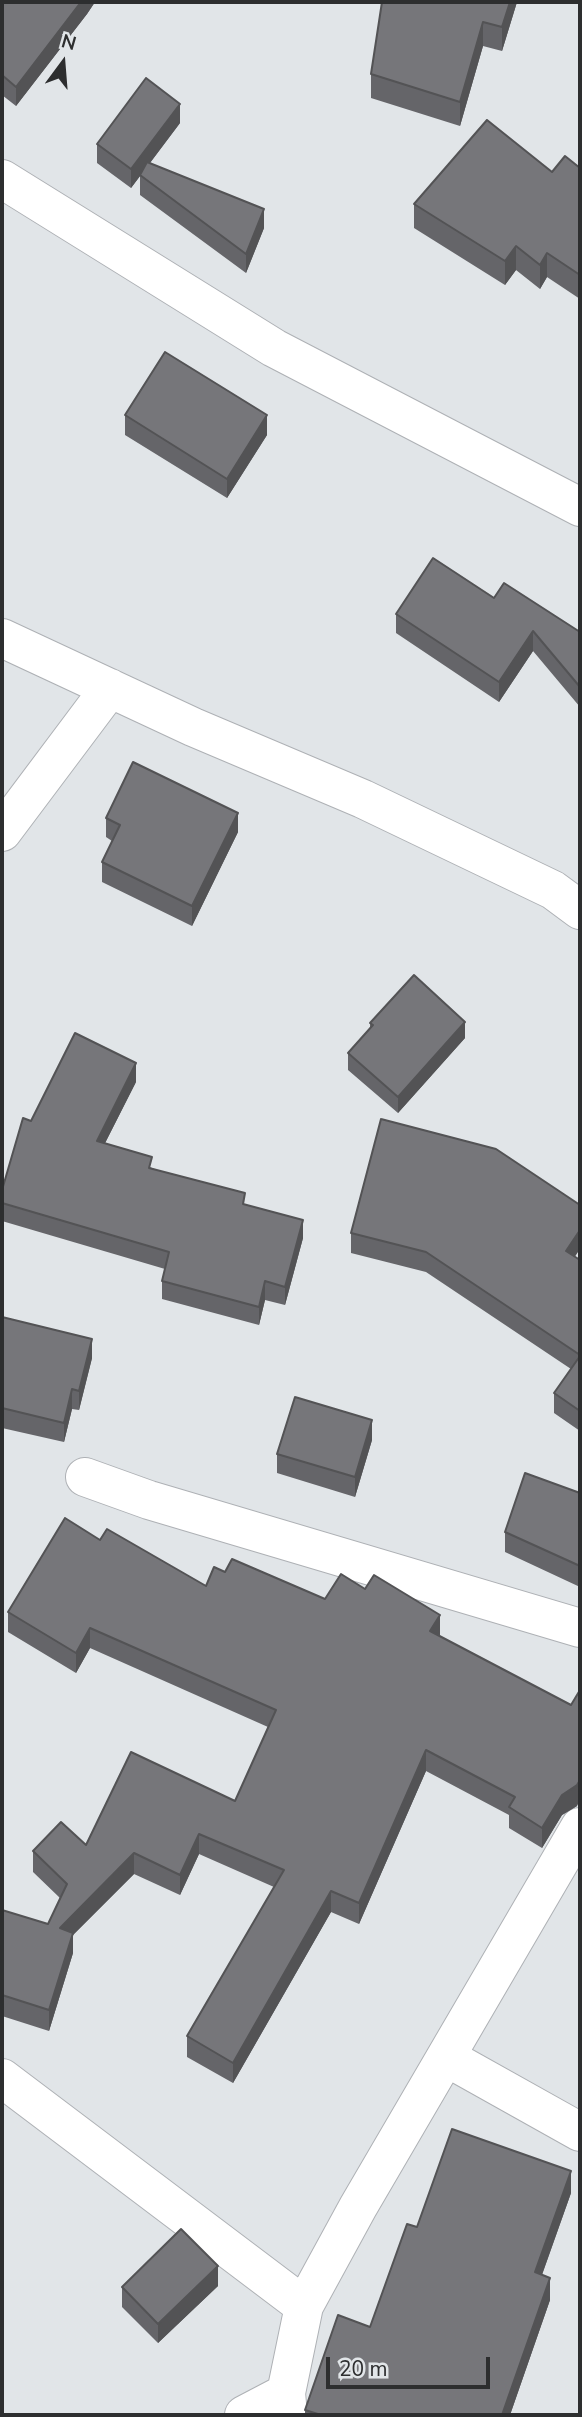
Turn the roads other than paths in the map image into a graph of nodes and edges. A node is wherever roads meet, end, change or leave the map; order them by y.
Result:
1 (2, 179) edge
2 (580, 507) edge
3 (2, 638) edge
4 (110, 688) junction
5 (2, 832) edge
6 (580, 910) edge
7 (85, 1477) dead end
8 (580, 1628) edge
9 (580, 1827) edge
10 (446, 2057) junction
11 (2, 2078) edge
12 (580, 2132) edge
13 (304, 2306) junction
14 (287, 2404) edge
15 (244, 2415) edge

1 - 2 street
3 - 4 street
4 - 5 street
4 - 6 street
7 - 8 street
9 - 10 street
10 - 12 street
10 - 13 street
11 - 13 street
13 - 14 street
14 - 15 street

